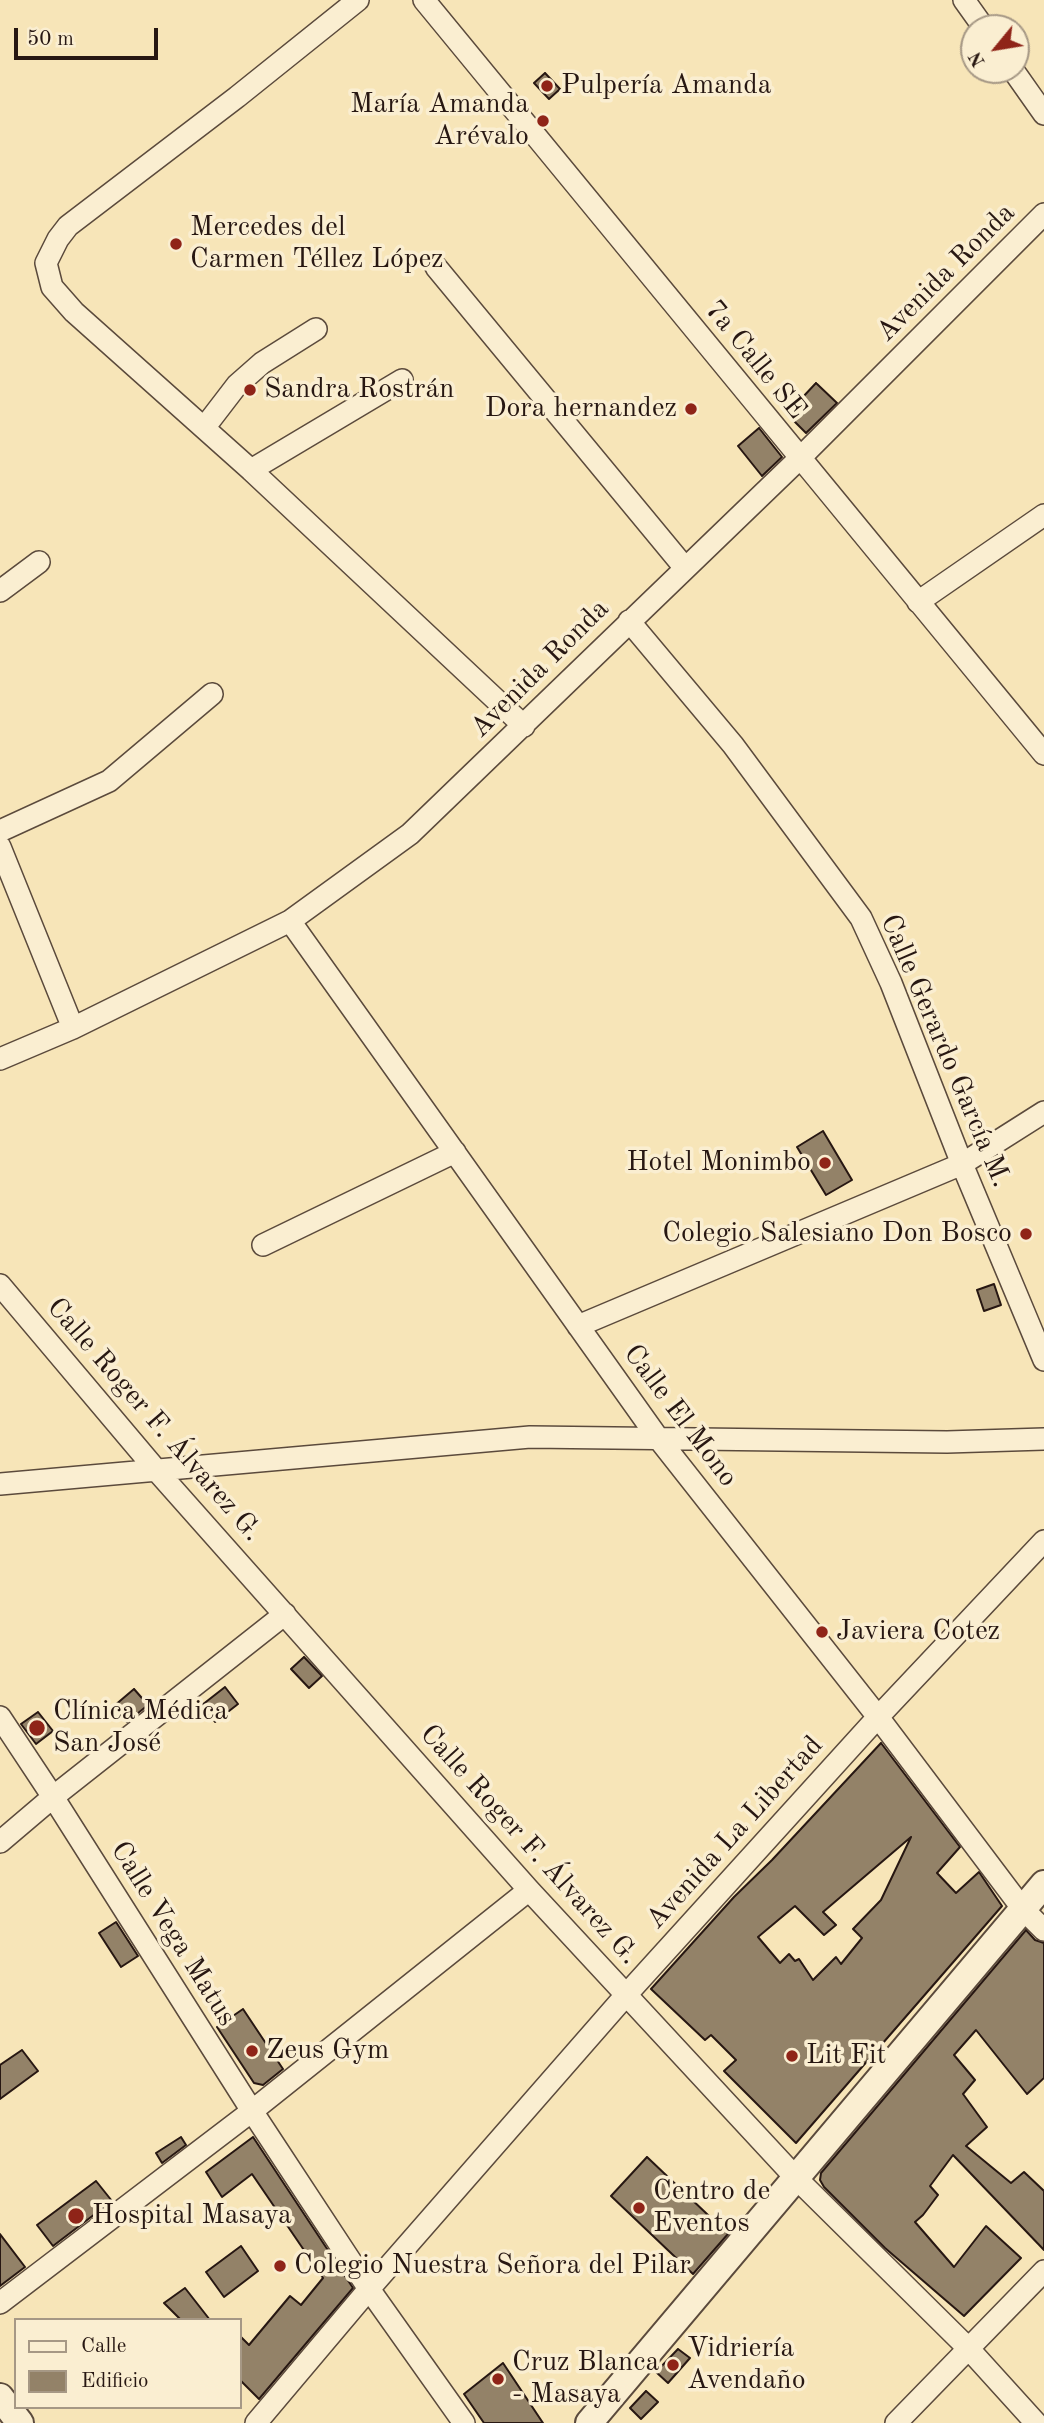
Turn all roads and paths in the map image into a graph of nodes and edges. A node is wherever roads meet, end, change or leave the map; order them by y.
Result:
1 (358, 0) edge
2 (424, 0) edge
3 (1023, 84) edge
4 (1044, 114) edge
5 (1044, 214) edge
6 (436, 267) dead end
7 (316, 329) dead end
8 (402, 380) dead end
9 (204, 428) junction
10 (800, 458) junction
11 (251, 470) junction
12 (1044, 515) edge
13 (39, 562) dead end
14 (685, 568) junction
15 (0, 591) edge
16 (918, 602) junction
17 (629, 621) junction
18 (212, 694) dead end
19 (524, 726) junction
20 (1044, 754) edge
21 (0, 831) edge
22 (0, 847) edge
23 (290, 921) junction
24 (73, 1028) junction
25 (0, 1059) edge
26 (1044, 1112) edge
27 (455, 1152) junction
28 (962, 1164) junction
29 (263, 1245) dead end
30 (0, 1285) edge
31 (578, 1326) junction
32 (1044, 1360) edge
33 (658, 1438) junction
34 (1044, 1439) edge
35 (157, 1471) junction
36 (0, 1484) edge
37 (1044, 1541) edge
38 (285, 1614) junction
39 (0, 1717) edge
40 (878, 1717) junction
41 (53, 1797) junction
42 (0, 1842) edge
43 (1044, 1884) edge
44 (528, 1890) junction
45 (1023, 1908) junction
46 (1044, 1930) edge
47 (626, 1995) junction
48 (252, 2111) junction
49 (796, 2178) junction
50 (1044, 2270) edge
51 (369, 2289) junction
52 (0, 2303) edge
53 (968, 2348) junction
54 (0, 2397) edge
55 (20, 2423) edge
56 (256, 2423) edge
57 (464, 2423) edge
58 (589, 2423) edge
59 (896, 2423) edge
60 (1036, 2423) edge

1 - 9 street
2 - 10 street, 7a Calle SE
3 - 4 street
5 - 10 street, Avenida Ronda
6 - 14 street
7 - 9 street
8 - 11 street
9 - 11 street
10 - 14 street, Avenida Ronda
10 - 16 street, 7a Calle SE
11 - 19 street
12 - 16 street
13 - 15 street
14 - 17 street, Avenida Ronda
16 - 20 street, 7a Calle SE
17 - 19 street, Avenida Ronda
17 - 28 street, Calle Gerardo García M.
18 - 21 street
19 - 23 street, Avenida Ronda
22 - 24 street
23 - 24 street, Avenida Ronda
23 - 27 street, Calle El Mono
24 - 25 street, Avenida Ronda
26 - 28 street
27 - 29 street
27 - 31 street, Calle El Mono
28 - 31 street
28 - 32 street, Calle Gerardo García M.
30 - 35 street, Calle Roger F. Álvarez G.
31 - 33 street, Calle El Mono
33 - 34 street
33 - 35 street
33 - 40 street, Calle El Mono
35 - 36 street
35 - 38 street, Calle Roger F. Álvarez G.
37 - 40 street, Avenida La Libertad
38 - 41 street
38 - 44 street, Calle Roger F. Álvarez G.
39 - 41 street, Calle Vega Matus
40 - 45 street, Calle El Mono
40 - 47 street, Avenida La Libertad
41 - 42 street
41 - 48 street, Calle Vega Matus
43 - 45 street
44 - 47 street, Calle Roger F. Álvarez G.
44 - 48 street
45 - 46 street, Calle El Mono
45 - 49 street
47 - 49 street, Calle Roger F. Álvarez G.
47 - 51 street, Avenida La Libertad
48 - 51 street, Calle Vega Matus
48 - 52 street
49 - 53 street, Calle Roger F. Álvarez G.
49 - 58 street
50 - 53 street
51 - 56 street, Avenida La Libertad
51 - 57 street, Calle Vega Matus
53 - 59 street
53 - 60 street, Calle Roger F. Álvarez G.
54 - 55 street

